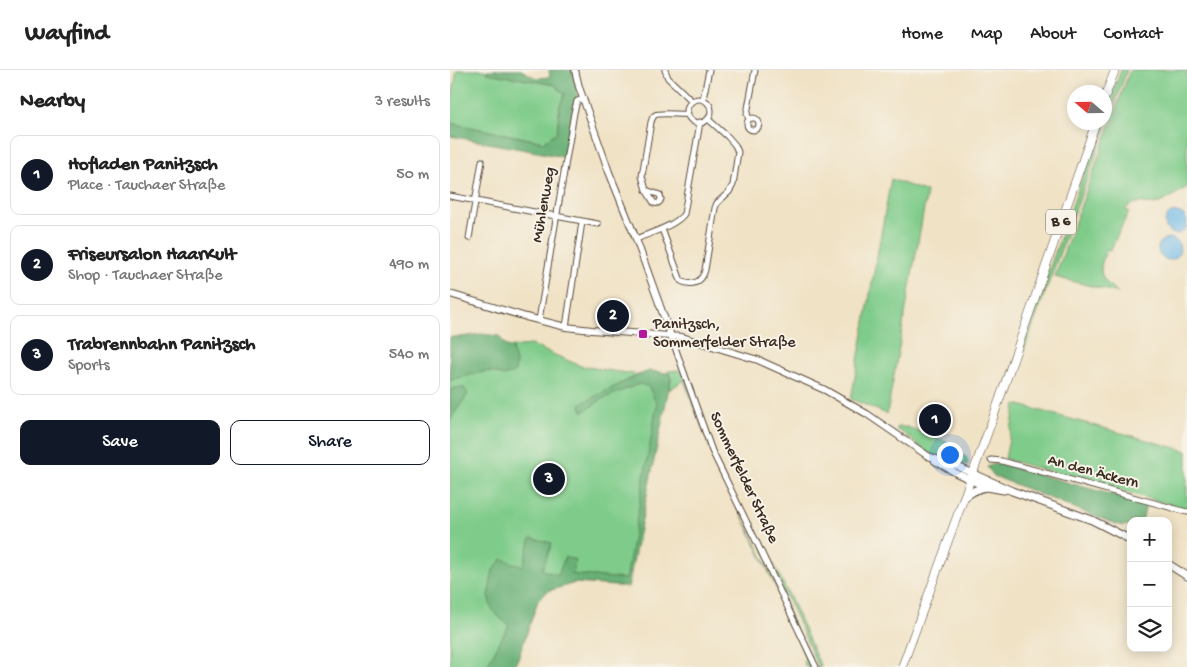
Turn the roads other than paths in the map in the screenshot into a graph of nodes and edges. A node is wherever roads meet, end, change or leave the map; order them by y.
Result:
1 (575, 70) edge
2 (665, 70) edge
3 (709, 70) edge
4 (755, 70) edge
5 (1115, 70) edge
6 (1110, 85) edge
7 (583, 99) junction
8 (703, 99) junction
9 (692, 101) junction
10 (688, 114) junction
11 (708, 119) junction
12 (749, 119) dead end
13 (700, 122) junction
14 (1093, 130) edge
15 (482, 161) dead end
16 (646, 190) dead end
17 (450, 196) edge
18 (475, 201) junction
19 (556, 216) junction
20 (582, 222) junction
21 (598, 224) dead end
22 (662, 229) junction
23 (469, 238) dead end
24 (636, 239) junction
25 (450, 294) edge
26 (539, 320) junction
27 (566, 327) junction
28 (671, 336) junction
29 (991, 460) dead end
30 (971, 476) junction
31 (988, 487) junction
32 (1012, 492) junction
33 (963, 499) junction
34 (1187, 512) edge
35 (1127, 538) edge
36 (1172, 567) edge
37 (1187, 576) edge
38 (816, 667) edge
39 (902, 667) edge

1 - 7 street, Sommerfelder Straße
2 - 9 street
3 - 8 street
4 - 12 street
5 - 6 main road
7 - 19 street, Mühlenweg
7 - 24 street, Sommerfelder Straße
8 - 9 street
8 - 11 street
9 - 10 street
10 - 13 street
10 - 16 street
11 - 13 street
11 - 22 street
13 - 22 street
14 - 30 main road, B 6
15 - 18 street
17 - 18 street
18 - 19 street
18 - 23 street
19 - 20 street
19 - 26 street, Mühlenweg
20 - 21 street
20 - 27 street
22 - 24 street
24 - 28 street, Sommerfelder Straße
25 - 26 street
26 - 27 street
27 - 28 street
28 - 30 street
28 - 38 street, Sommerfelder Straße
29 - 34 street, An den Äckern
30 - 31 main road
30 - 32 main road
30 - 33 main road, B 6
31 - 32 main road
31 - 33 main road
32 - 35 main road
33 - 39 main road, B 6
36 - 37 main road

